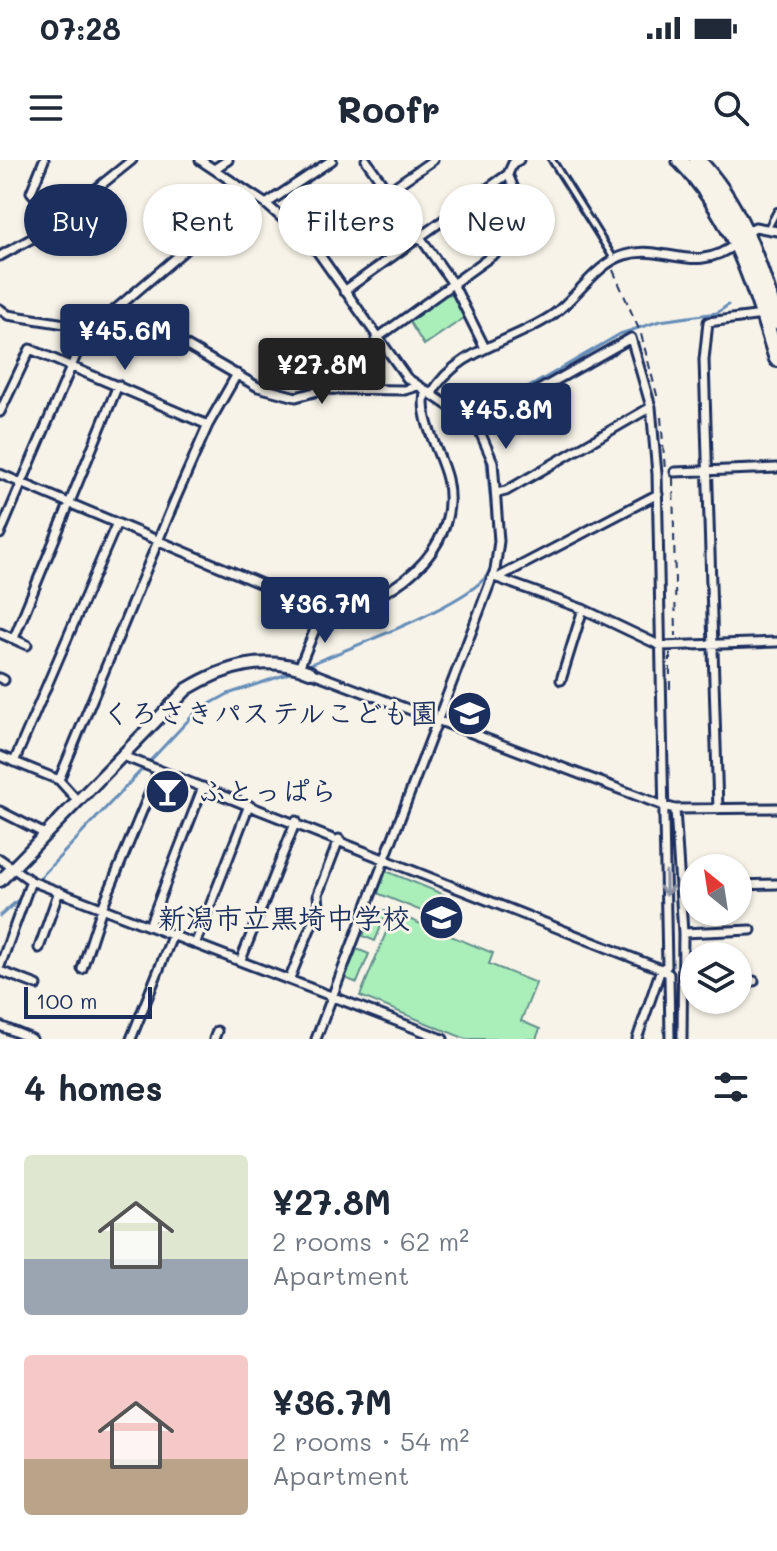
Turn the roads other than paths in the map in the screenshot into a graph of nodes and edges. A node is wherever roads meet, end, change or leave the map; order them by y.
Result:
1 (44, 160) edge
2 (132, 160) edge
3 (200, 160) edge
4 (228, 160) edge
5 (332, 160) edge
6 (366, 160) edge
7 (433, 160) edge
8 (519, 160) edge
9 (552, 160) edge
10 (680, 160) edge
11 (697, 160) edge
12 (214, 169) junction
13 (508, 174) junction
14 (34, 184) edge
15 (102, 184) edge
16 (235, 184) edge
17 (383, 184) edge
18 (398, 184) edge
19 (262, 201) edge
20 (266, 204) junction
21 (777, 211) edge
22 (278, 214) edge
23 (768, 228) junction
24 (777, 231) edge
25 (423, 236) edge
26 (742, 236) junction
27 (423, 242) edge
28 (24, 245) edge
29 (0, 256) edge
30 (177, 256) edge
31 (320, 256) edge
32 (394, 256) edge
33 (614, 259) junction
34 (453, 284) junction
35 (344, 291) junction
36 (773, 296) edge
37 (0, 309) edge
38 (770, 319) edge
39 (92, 326) junction
40 (376, 339) junction
41 (484, 346) junction
42 (777, 359) edge
43 (73, 366) junction
44 (237, 374) junction
45 (118, 385) junction
46 (425, 390) junction
47 (651, 407) junction
48 (0, 412) edge
49 (208, 425) junction
50 (477, 425) junction
51 (777, 468) edge
52 (710, 470) junction
53 (670, 472) road end
54 (0, 474) edge
55 (21, 485) junction
56 (497, 493) junction
57 (658, 494) junction
58 (70, 503) junction
59 (116, 525) junction
60 (0, 534) edge
61 (159, 541) junction
62 (494, 579) junction
63 (583, 609) junction
64 (323, 610) junction
65 (0, 633) edge
66 (14, 638) junction
67 (777, 642) edge
68 (27, 645) dead end
69 (713, 645) junction
70 (661, 646) junction
71 (304, 670) junction
72 (561, 680) dead end
73 (436, 722) junction
74 (0, 756) edge
75 (123, 756) junction
76 (14, 762) junction
77 (159, 770) junction
78 (59, 780) junction
79 (203, 787) junction
80 (78, 801) junction
81 (249, 805) junction
82 (664, 806) junction
83 (777, 808) edge
84 (675, 809) junction
85 (718, 809) junction
86 (0, 811) edge
87 (296, 821) junction
88 (47, 835) junction
89 (339, 839) junction
90 (386, 858) junction
91 (0, 859) edge
92 (11, 869) junction
93 (0, 881) edge
94 (31, 881) junction
95 (680, 883) edge
96 (777, 884) edge
97 (752, 885) edge
98 (59, 891) junction
99 (102, 908) junction
100 (149, 926) junction
101 (683, 926) edge
102 (751, 930) dead end
103 (683, 933) junction
104 (173, 934) junction
105 (196, 942) junction
106 (683, 942) edge
107 (39, 948) dead end
108 (241, 960) junction
109 (0, 968) edge
110 (82, 969) dead end
111 (661, 969) junction
112 (290, 978) junction
113 (37, 985) dead end
114 (333, 996) junction
115 (682, 1014) edge
116 (2, 1027) edge
117 (1, 1039) edge
118 (32, 1039) edge
119 (131, 1039) edge
120 (316, 1039) edge
121 (443, 1039) edge
122 (637, 1039) edge
123 (670, 1039) edge
124 (682, 1039) edge

1 - 14 street
2 - 15 street
3 - 12 street
4 - 12 street
5 - 20 street
6 - 17 street
7 - 18 street
8 - 13 street
9 - 33 lane
10 - 26 highway
11 - 26 highway
12 - 16 street
13 - 25 street
13 - 34 street
19 - 20 street
20 - 22 street
21 - 23 lane
23 - 24 street
23 - 26 street
26 - 33 street
26 - 36 highway
26 - 38 highway
27 - 34 street
28 - 29 street
30 - 39 street
31 - 35 street
32 - 35 street
33 - 41 street
34 - 40 street
34 - 41 street
35 - 40 street
36 - 38 highway
37 - 39 street
38 - 42 highway
38 - 52 street
39 - 43 street
39 - 44 street
40 - 46 street
41 - 46 street
43 - 45 street
43 - 48 street
43 - 55 street
44 - 46 street
44 - 49 street
45 - 49 street
45 - 58 street
46 - 50 street
46 - 64 street
47 - 50 street
47 - 56 street
47 - 57 street
49 - 61 street
50 - 56 street
51 - 52 street
52 - 53 street
52 - 69 street
54 - 55 street
55 - 58 street
55 - 60 street
56 - 62 street
57 - 62 street
57 - 70 street
58 - 59 street
58 - 66 street
59 - 61 street
59 - 76 street
61 - 64 street
61 - 78 street
62 - 63 street
62 - 73 street
63 - 70 street
63 - 72 street
64 - 71 street
65 - 66 street
66 - 68 street
67 - 69 street
69 - 70 street
69 - 85 street
70 - 82 street
71 - 73 street
71 - 75 street
73 - 82 street
73 - 90 street
74 - 76 street
75 - 77 street
75 - 80 street
76 - 78 street
77 - 79 street
77 - 99 street
78 - 80 street
79 - 81 street
79 - 100 street
80 - 88 street
81 - 87 street
81 - 105 street
82 - 84 street
82 -> 111 street
83 - 85 street
84 - 85 street
84 - 95 street
86 - 88 street
87 - 89 street
87 - 108 street
88 - 92 street
89 - 90 street
89 - 112 street
90 - 111 street
90 - 114 street
91 - 92 street
92 - 93 street
92 - 94 street
94 - 98 street
94 - 109 street
96 - 97 street
98 - 99 street
98 - 107 street
99 - 100 street
99 - 110 street
100 - 104 street
101 - 103 street
102 - 103 street
103 - 106 street
104 - 105 street
104 - 119 street
105 - 108 street
108 - 112 street
109 - 113 street
111 - 122 street
111 - 123 street
112 - 114 street
114 - 120 street
114 - 121 street
115 - 124 street
116 - 117 street
116 - 118 street

